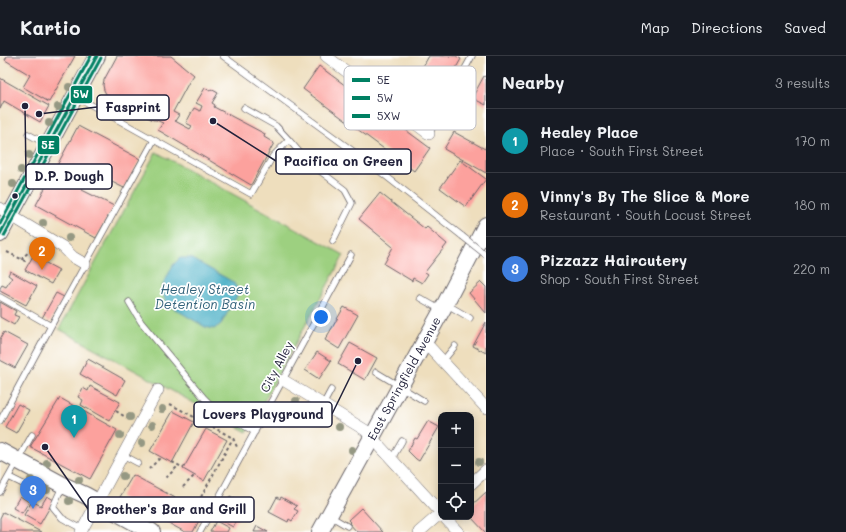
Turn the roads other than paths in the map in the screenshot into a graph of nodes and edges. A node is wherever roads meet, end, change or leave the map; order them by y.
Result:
1 (96, 56) edge
2 (223, 56) edge
3 (326, 56) edge
4 (472, 56) edge
5 (466, 66) edge
6 (344, 70) edge
7 (75, 96) junction
8 (244, 108) dead end
9 (424, 130) edge
10 (431, 130) edge
11 (28, 134) dead end
12 (429, 134) joint
13 (154, 140) junction
14 (289, 140) junction
15 (48, 146) junction
16 (5, 211) edge
17 (486, 225) edge
18 (0, 234) edge
19 (333, 242) dead end
20 (351, 255) dead end
21 (486, 255) edge
22 (85, 264) junction
23 (0, 297) edge
24 (420, 298) dead end
25 (129, 302) dead end
26 (443, 307) junction
27 (470, 318) dead end
28 (51, 326) junction
29 (424, 342) junction
30 (455, 346) dead end
31 (443, 361) junction
32 (376, 372) dead end
33 (283, 380) junction
34 (400, 386) junction
35 (158, 390) dead end
36 (332, 390) dead end
37 (424, 401) dead end
38 (323, 405) junction
39 (486, 408) edge
40 (0, 421) edge
41 (255, 432) junction
42 (32, 435) dead end
43 (372, 438) junction
44 (402, 441) dead end
45 (0, 451) edge
46 (123, 455) junction
47 (18, 460) junction
48 (391, 460) junction
49 (138, 463) dead end
50 (486, 470) edge
51 (9, 476) junction
52 (474, 481) edge
53 (63, 485) junction
54 (31, 488) dead end
55 (0, 492) edge
56 (97, 502) junction
57 (438, 510) edge
58 (329, 516) junction
59 (438, 516) edge
60 (447, 520) edge
61 (347, 526) dead end
62 (82, 530) edge
63 (145, 530) edge
64 (200, 532) edge
65 (320, 532) edge
66 (420, 532) edge
67 (458, 532) edge

1 - 7 street
2 - 21 lane, bridge
3 - 6 street
4 - 5 lane
7 - 13 lane
7 - 15 street
8 - 14 lane
9 - 12 street
10 - 12 lane
11 - 15 lane
13 - 14 lane
13 - 22 lane
14 - 19 lane
15 - 16 street
16 - 18 street
16 - 22 street
17 - 26 street, East Springfield Avenue
20 - 33 lane, City Alley
22 - 28 lane
23 - 28 lane
24 - 26 lane
25 - 41 lane
26 - 27 lane
26 - 29 street, East Springfield Avenue
28 - 40 lane
29 - 31 street
29 - 34 street, East Springfield Avenue
30 - 31 lane
31 - 39 street
32 - 34 lane
33 - 38 street
33 - 41 lane, City Alley
34 - 37 lane
34 - 43 street, East Springfield Avenue
35 - 46 street
36 - 38 lane
38 - 43 street
41 - 64 lane, City Alley
42 - 47 lane
43 - 48 street
43 - 58 street, East Springfield Avenue
44 - 48 lane
45 - 47 street
46 - 49 lane
46 - 56 street
47 - 51 lane
47 - 53 street
48 - 57 street
50 - 52 street
51 - 54 lane
51 - 55 lane
53 - 56 street
53 - 62 lane
56 - 62 street
56 - 63 street
58 - 61 lane
58 - 65 street, East Springfield Avenue
59 - 66 street
60 - 67 street

